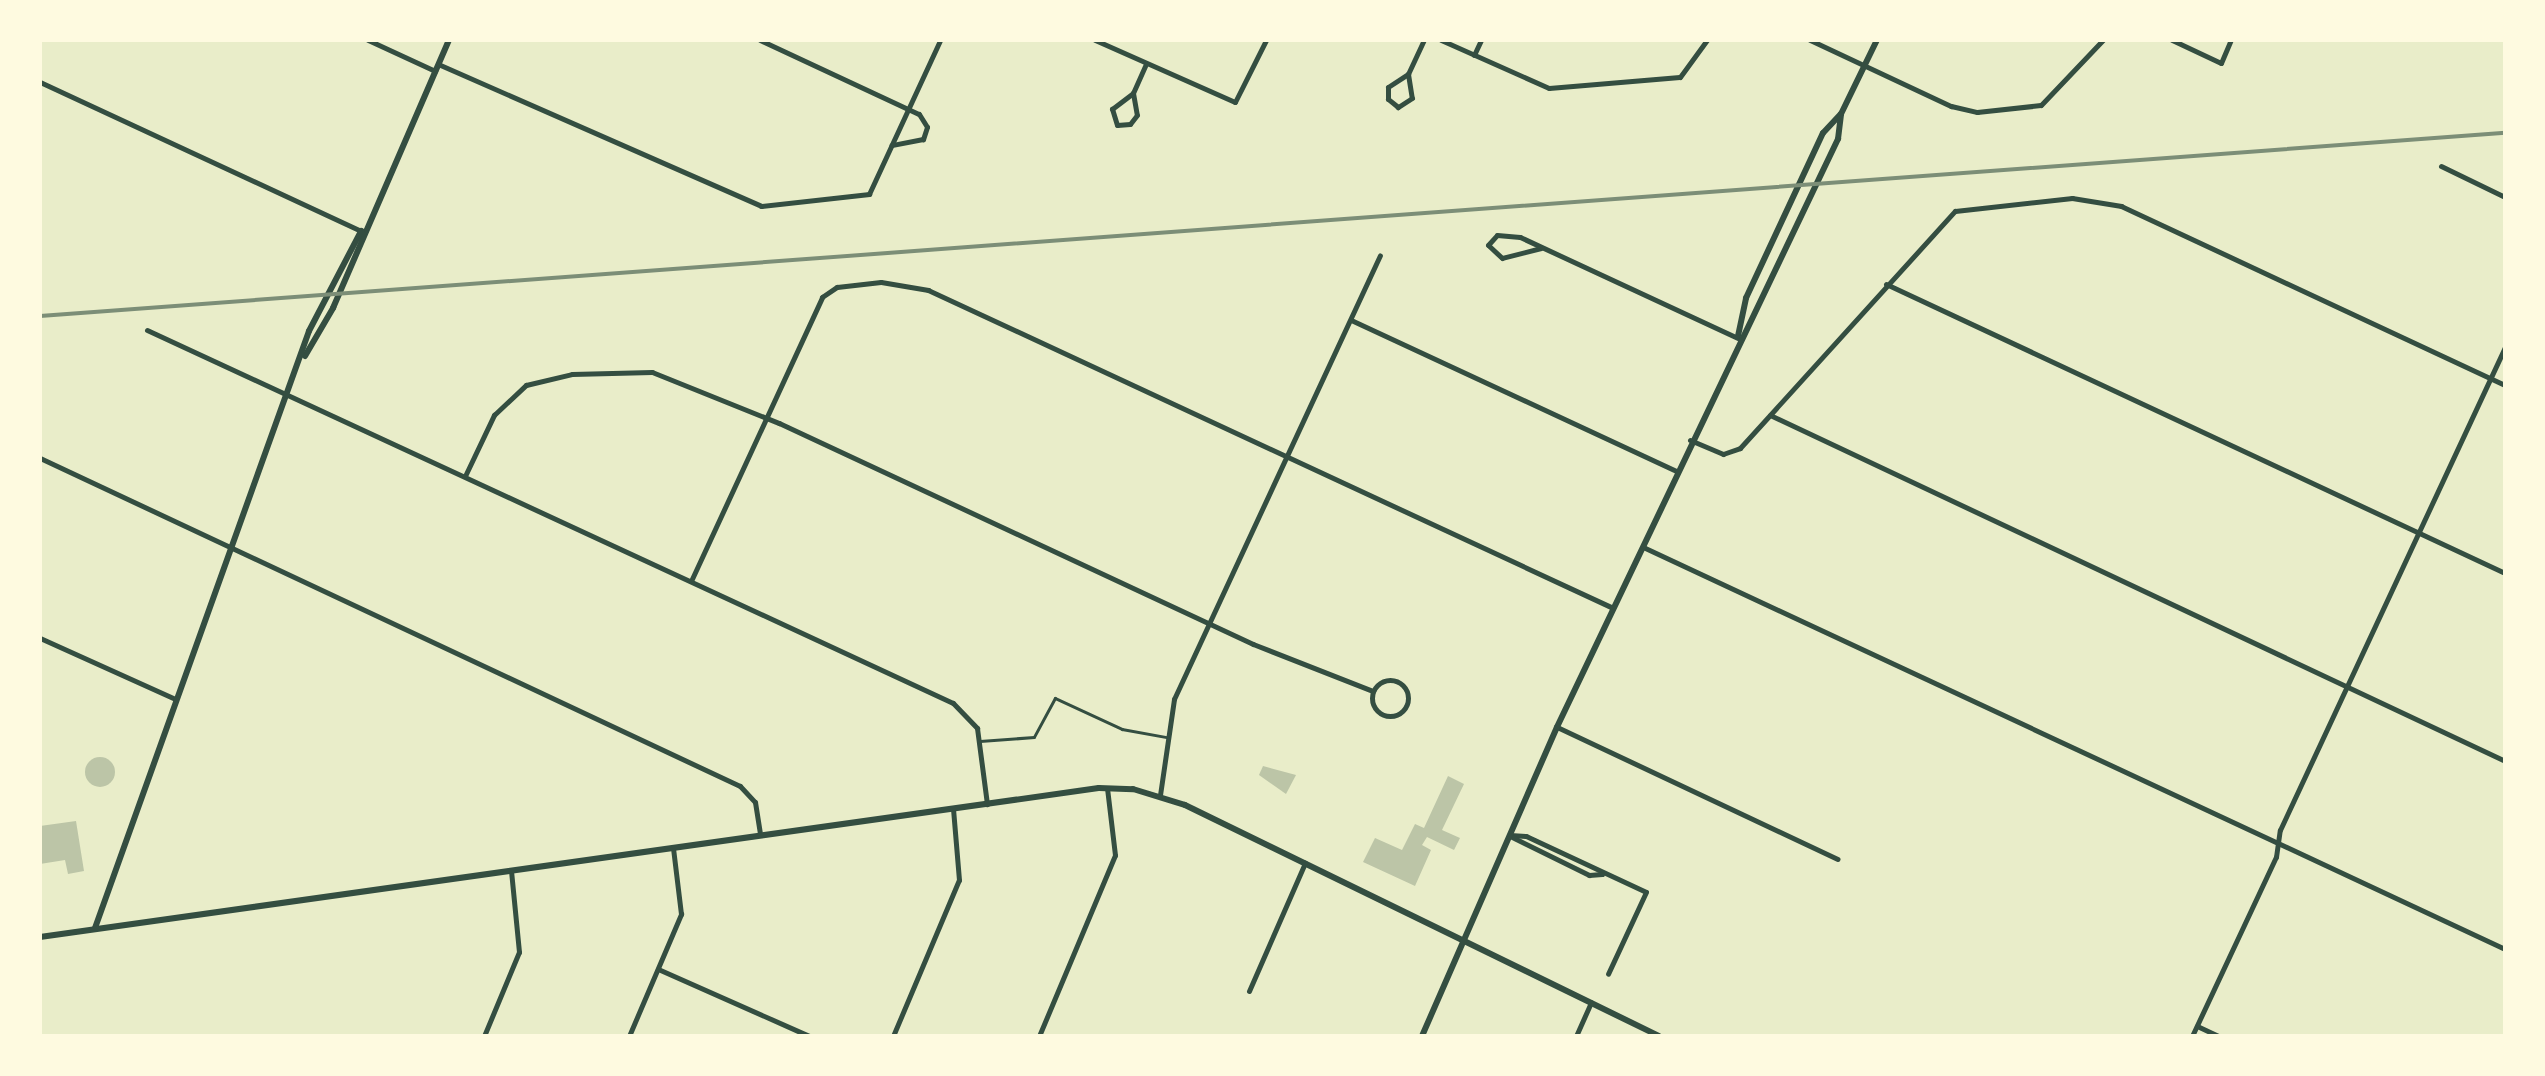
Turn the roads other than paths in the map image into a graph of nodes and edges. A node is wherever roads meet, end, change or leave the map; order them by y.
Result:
1 (368, 40) edge
2 (449, 40) edge
3 (760, 40) edge
4 (940, 40) edge
5 (1095, 40) edge
6 (1266, 40) edge
7 (1424, 40) edge
8 (1441, 40) edge
9 (1481, 40) edge
10 (1707, 40) edge
11 (1810, 40) edge
12 (1877, 40) edge
13 (2103, 40) edge
14 (2172, 40) edge
15 (2231, 40) edge
16 (1474, 55) junction
17 (1146, 64) junction
18 (1864, 66) junction
19 (437, 67) junction
20 (1408, 74) junction
21 (40, 82) edge
22 (1134, 92) junction
23 (908, 110) junction
24 (1841, 114) junction
25 (892, 145) junction
26 (2441, 166) dead end
27 (2505, 197) edge
28 (361, 230) junction
29 (1541, 248) junction
30 (1380, 256) dead end
31 (1886, 284) junction
32 (1351, 320) junction
33 (147, 330) dead end
34 (1738, 338) junction
35 (2505, 347) edge
36 (301, 362) junction
37 (2490, 378) junction
38 (2505, 385) edge
39 (287, 394) junction
40 (1769, 415) junction
41 (766, 418) junction
42 (1690, 440) junction
43 (1288, 456) junction
44 (40, 458) edge
45 (1676, 471) junction
46 (464, 476) junction
47 (2419, 533) junction
48 (230, 546) junction
49 (1641, 546) junction
50 (2505, 573) edge
51 (691, 581) junction
52 (1612, 608) junction
53 (1210, 623) junction
54 (40, 638) edge
55 (2346, 687) junction
56 (1374, 690) junction
57 (173, 698) junction
58 (1556, 728) junction
59 (1166, 737) junction
60 (980, 742) junction
61 (2505, 761) edge
62 (1107, 788) junction
63 (1160, 795) junction
64 (987, 804) junction
65 (952, 809) junction
66 (1510, 835) junction
67 (760, 836) junction
68 (2277, 844) junction
69 (673, 848) junction
70 (1838, 858) dead end
71 (1305, 863) junction
72 (511, 870) junction
73 (95, 928) junction
74 (40, 937) edge
75 (1466, 938) junction
76 (2505, 949) edge
77 (658, 969) junction
78 (1608, 974) dead end
79 (1249, 991) dead end
80 (1591, 1002) junction
81 (2197, 1026) junction
82 (484, 1036) edge
83 (629, 1036) edge
84 (809, 1036) edge
85 (893, 1036) edge
86 (1039, 1036) edge
87 (1422, 1036) edge
88 (1576, 1036) edge
89 (1660, 1036) edge
90 (2192, 1036) edge
91 (2218, 1036) edge

1 - 19 street
2 - 19 main road
3 - 23 street
4 - 23 street
5 - 17 street
6 - 17 street
7 - 20 street
8 - 16 street
9 - 16 street
10 - 16 street
11 - 18 street
12 - 18 main road
13 - 18 street
14 - 15 street
17 - 22 street
18 - 24 main road
19 - 25 street
19 - 28 main road
20 - 20 street
21 - 28 street
22 - 22 street
23 - 25 street
23 - 25 street
24 - 34 main road
24 - 34 main road
26 - 27 street
28 - 36 main road
28 - 36 main road
29 - 29 street
29 - 34 street
30 - 32 street
31 - 37 street
31 - 40 street
31 - 47 street
32 - 43 street
32 - 45 street
33 - 39 street
34 - 42 main road
35 - 37 street
36 - 39 main road
37 - 38 street
37 - 47 street
39 - 46 street
39 - 48 main road
40 - 42 street
40 - 55 street
41 - 43 street
41 - 46 street
41 - 51 street
41 - 53 street
42 - 45 main road
43 - 52 street
43 - 53 street
44 - 48 street
45 - 49 main road
46 - 51 street
47 - 50 street
47 - 55 street
48 - 57 main road
48 - 67 street
49 - 52 main road
49 - 68 street
51 - 60 street
52 - 58 main road
53 - 56 street
53 - 59 street
54 - 57 street
55 - 61 street
55 - 68 street
56 - 56 street
57 - 73 main road
58 - 66 main road
58 - 70 street
59 - 60 lane
59 - 63 street
60 - 64 street
62 - 63 main road
62 - 64 main road
62 - 86 street
63 - 71 main road
64 - 65 main road
65 - 67 main road
65 - 85 street
66 - 75 main road
66 - 78 street
67 - 69 main road
68 - 76 street
68 - 81 street
69 - 72 main road
69 - 77 street
71 - 75 main road
71 - 79 street
72 - 73 main road
72 - 82 street
73 - 74 main road
75 - 80 main road
75 - 87 main road
77 - 83 street
77 - 84 street
80 - 88 street
80 - 89 main road
81 - 90 street
81 - 91 street

